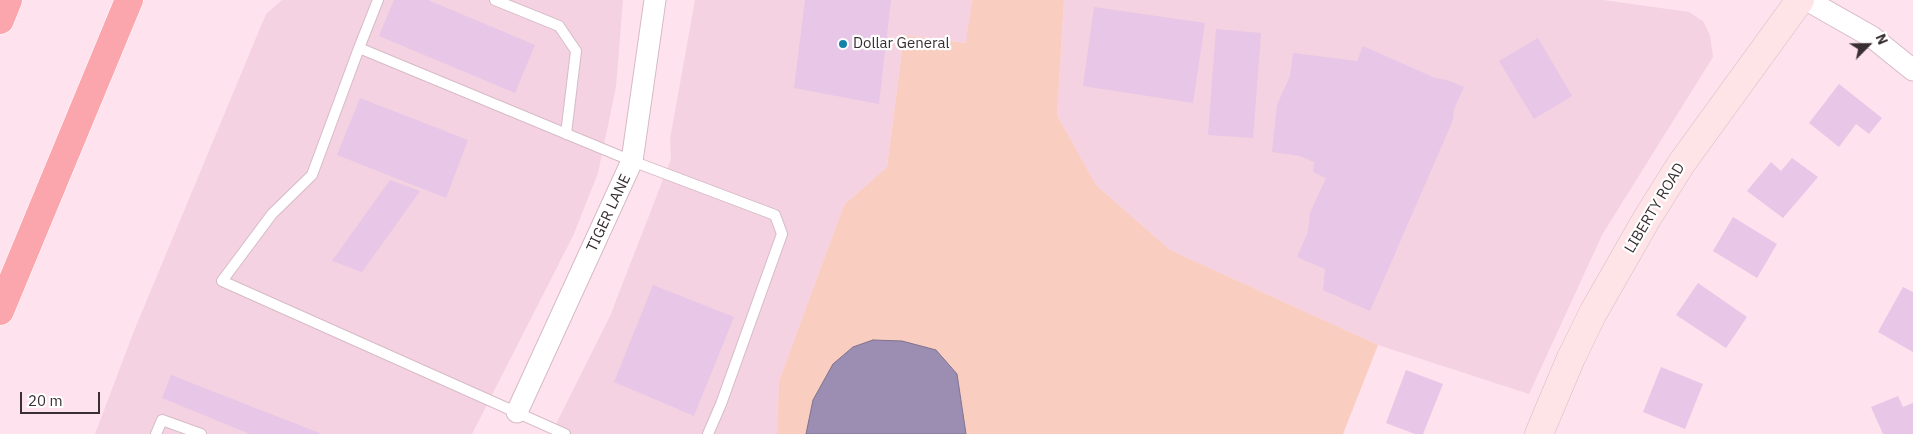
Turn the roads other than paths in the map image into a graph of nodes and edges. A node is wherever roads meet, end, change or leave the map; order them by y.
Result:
1 (8, 0) edge
2 (129, 0) edge
3 (378, 0) edge
4 (495, 0) edge
5 (655, 0) edge
6 (1800, 0) edge
7 (1807, 0) edge
8 (0, 20) edge
9 (359, 48) junction
10 (1913, 70) edge
11 (566, 134) junction
12 (632, 161) junction
13 (0, 311) edge
14 (517, 412) junction
15 (156, 434) edge
16 (201, 434) edge
17 (564, 434) edge
18 (708, 434) edge
19 (1539, 434) edge

1 - 8 highway
2 - 13 highway
3 - 9 lane
4 - 11 lane
5 - 12 street, TIGER LANE
6 - 19 street, LIBERTY ROAD
7 - 10 street
9 - 11 lane
9 - 14 lane
11 - 12 lane
12 - 14 street, TIGER LANE
12 - 18 lane
14 - 17 lane
15 - 16 lane

